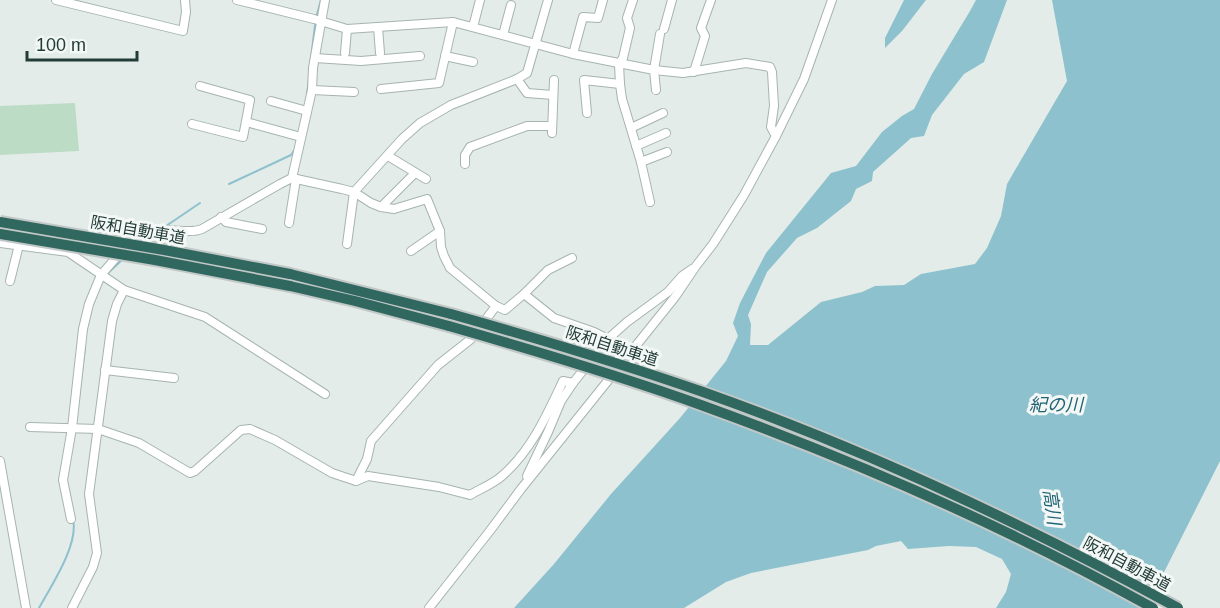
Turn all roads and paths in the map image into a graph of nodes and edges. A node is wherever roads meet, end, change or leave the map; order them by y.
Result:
1 (56, 0) edge
2 (185, 0) edge
3 (237, 0) edge
4 (325, 0) edge
5 (480, 0) edge
6 (549, 0) edge
7 (603, 0) edge
8 (633, 0) edge
9 (672, 0) edge
10 (711, 0) edge
11 (832, 0) edge
12 (254, 2) edge
13 (511, 5) dead end
14 (320, 22) junction
15 (453, 22) junction
16 (378, 27) junction
17 (473, 27) junction
18 (347, 29) junction
19 (503, 34) junction
20 (536, 43) junction
21 (345, 53) dead end
22 (381, 53) dead end
23 (573, 54) junction
24 (420, 56) dead end
25 (445, 56) junction
26 (315, 58) junction
27 (473, 62) dead end
28 (620, 64) junction
29 (654, 70) junction
30 (694, 72) junction
31 (517, 79) junction
32 (554, 80) dead end
33 (620, 84) junction
34 (200, 86) dead end
35 (381, 89) dead end
36 (312, 90) junction
37 (656, 90) dead end
38 (354, 92) dead end
39 (553, 94) junction
40 (271, 101) dead end
41 (305, 110) junction
42 (587, 113) dead end
43 (663, 113) dead end
44 (246, 122) junction
45 (192, 124) dead end
46 (631, 128) junction
47 (666, 133) dead end
48 (299, 136) junction
49 (776, 136) junction
50 (636, 146) junction
51 (667, 152) dead end
52 (388, 156) junction
53 (641, 162) junction
54 (465, 164) dead end
55 (415, 173) junction
56 (294, 178) junction
57 (426, 179) dead end
58 (354, 192) junction
59 (650, 202) dead end
60 (381, 207) junction
61 (221, 217) junction
62 (0, 222) edge
63 (289, 223) dead end
64 (262, 229) dead end
65 (440, 231) junction
66 (0, 234) edge
67 (0, 243) edge
68 (347, 244) dead end
69 (19, 245) junction
70 (411, 251) dead end
71 (572, 258) dead end
72 (696, 266) junction
73 (103, 276) junction
74 (10, 281) dead end
75 (124, 290) junction
76 (524, 294) junction
77 (496, 306) junction
78 (608, 339) junction
79 (105, 370) junction
80 (174, 378) dead end
81 (573, 383) junction
82 (325, 394) dead end
83 (30, 427) dead end
84 (74, 428) junction
85 (98, 429) junction
86 (0, 461) edge
87 (356, 481) junction
88 (521, 489) junction
89 (71, 519) dead end
90 (26, 608) edge
91 (72, 608) edge
92 (429, 608) edge
93 (1153, 608) edge
94 (1178, 608) edge

1 - 2 street
3 - 12 street
4 - 14 street
5 - 17 street
6 - 20 street
7 - 23 street
8 - 28 street
9 - 29 street
10 - 30 street
11 - 49 street
12 - 14 street
13 - 19 street
14 - 18 street
14 - 26 street
15 - 16 street
15 - 17 street
15 - 25 street
16 - 18 street
16 - 22 street
17 - 19 street
18 - 21 street
19 - 20 street
20 - 23 street
20 - 31 street
23 - 28 street
24 - 26 street
25 - 27 street
25 - 35 street
26 - 36 street
28 - 29 street
28 - 33 street
29 - 30 street
29 - 37 street
30 - 49 street
31 - 39 street
31 - 52 street
32 - 39 street
33 - 42 street
33 - 46 street
34 - 44 street
36 - 38 street
36 - 41 street
39 - 54 street
40 - 41 street
41 - 48 street
43 - 46 street
44 - 45 street
44 - 48 street
46 - 50 street
47 - 50 street
48 - 56 street
49 - 72 street
50 - 53 street
51 - 53 street
52 - 55 street
52 - 58 street
53 - 59 street
55 - 57 street
55 - 60 street
56 - 58 street
56 - 61 street
56 - 63 street
58 - 60 street
58 - 68 street
60 - 65 street
61 - 64 street
61 - 73 street
62 - 94 highway, 阪和自動車道, bridge
65 - 70 street
65 - 77 street
66 - 93 highway, 阪和自動車道, bridge
67 - 69 street
69 - 73 street
69 - 74 street
71 - 76 street
72 - 78 street
72 - 88 street
73 - 75 street
73 - 84 street
75 - 79 street
75 - 82 street
76 - 77 street
76 - 78 street
77 - 87 street
78 - 81 street
79 - 80 street
79 - 85 street
81 - 87 street
81 - 88 street
83 - 84 street
84 - 85 street
84 - 89 street
85 - 87 street
85 - 91 street
86 - 90 street
88 - 92 street

